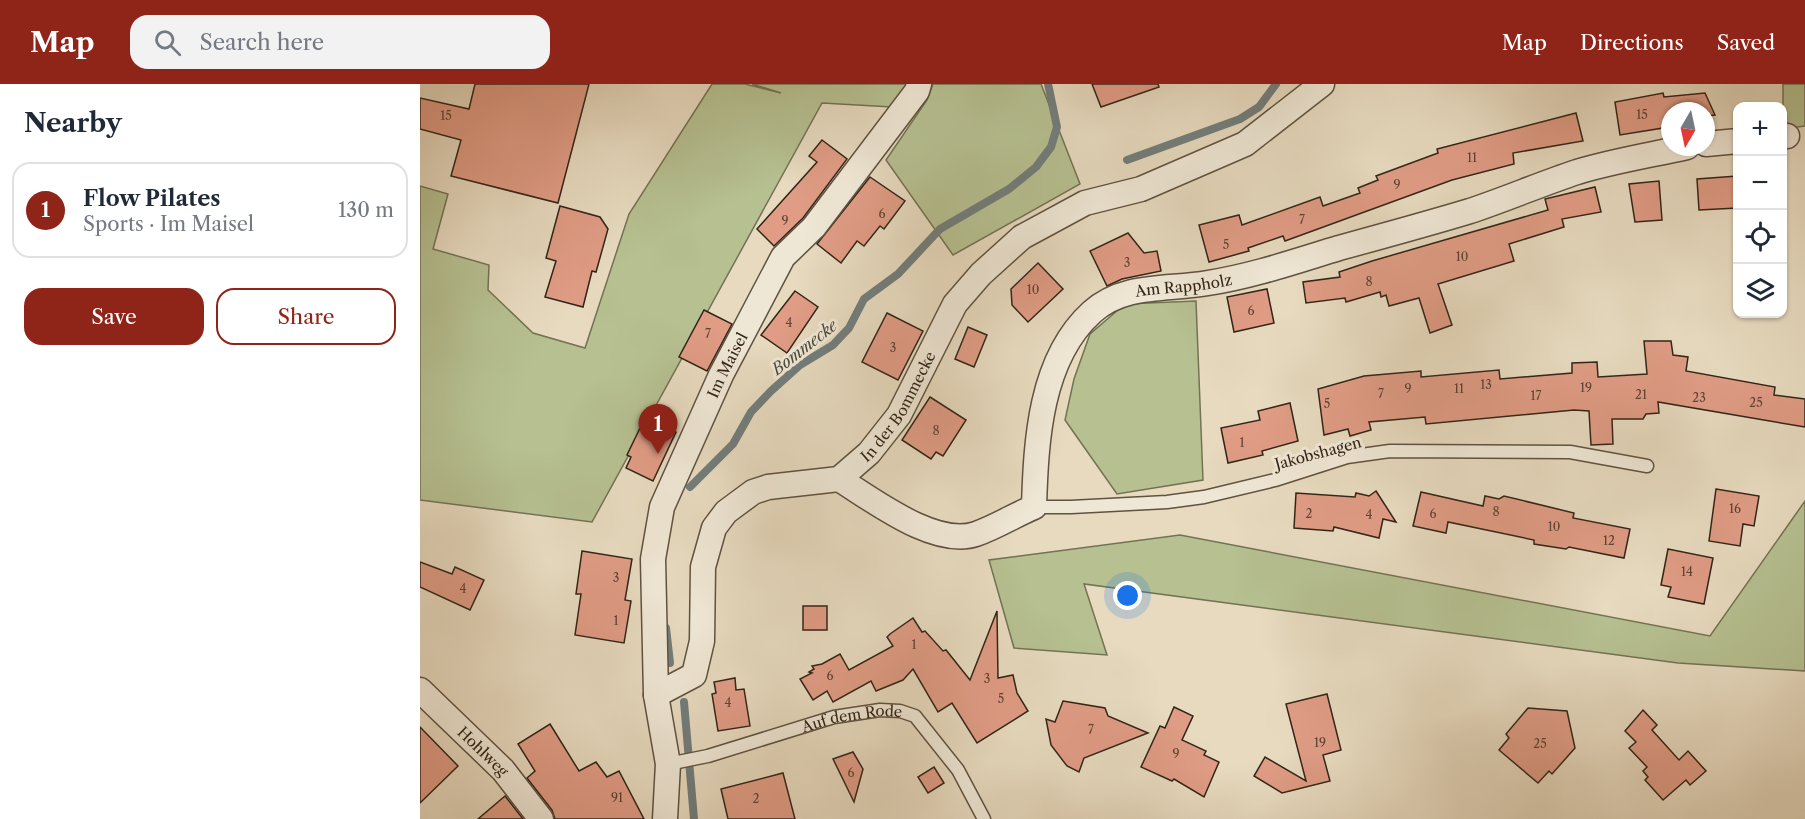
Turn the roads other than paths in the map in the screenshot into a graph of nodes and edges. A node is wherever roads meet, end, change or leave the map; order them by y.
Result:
1 (919, 84) edge
2 (1322, 84) edge
3 (1733, 141) edge
4 (1715, 143) edge
5 (1661, 153) edge
6 (1647, 466) dead end
7 (839, 479) junction
8 (1034, 507) junction
9 (420, 690) edge
10 (658, 694) junction
11 (673, 763) junction
12 (541, 819) edge
13 (665, 819) edge
14 (984, 819) edge

1 - 10 street, Im Maisel
2 - 7 street, In der Bommecke
3 - 4 street
5 - 8 street, Am Rappholz
6 - 8 lane, Jakobshagen
7 - 8 street
7 - 10 street
9 - 12 street, Hohlweg
10 - 11 street
11 - 13 street
11 - 14 lane, Auf dem Rode

